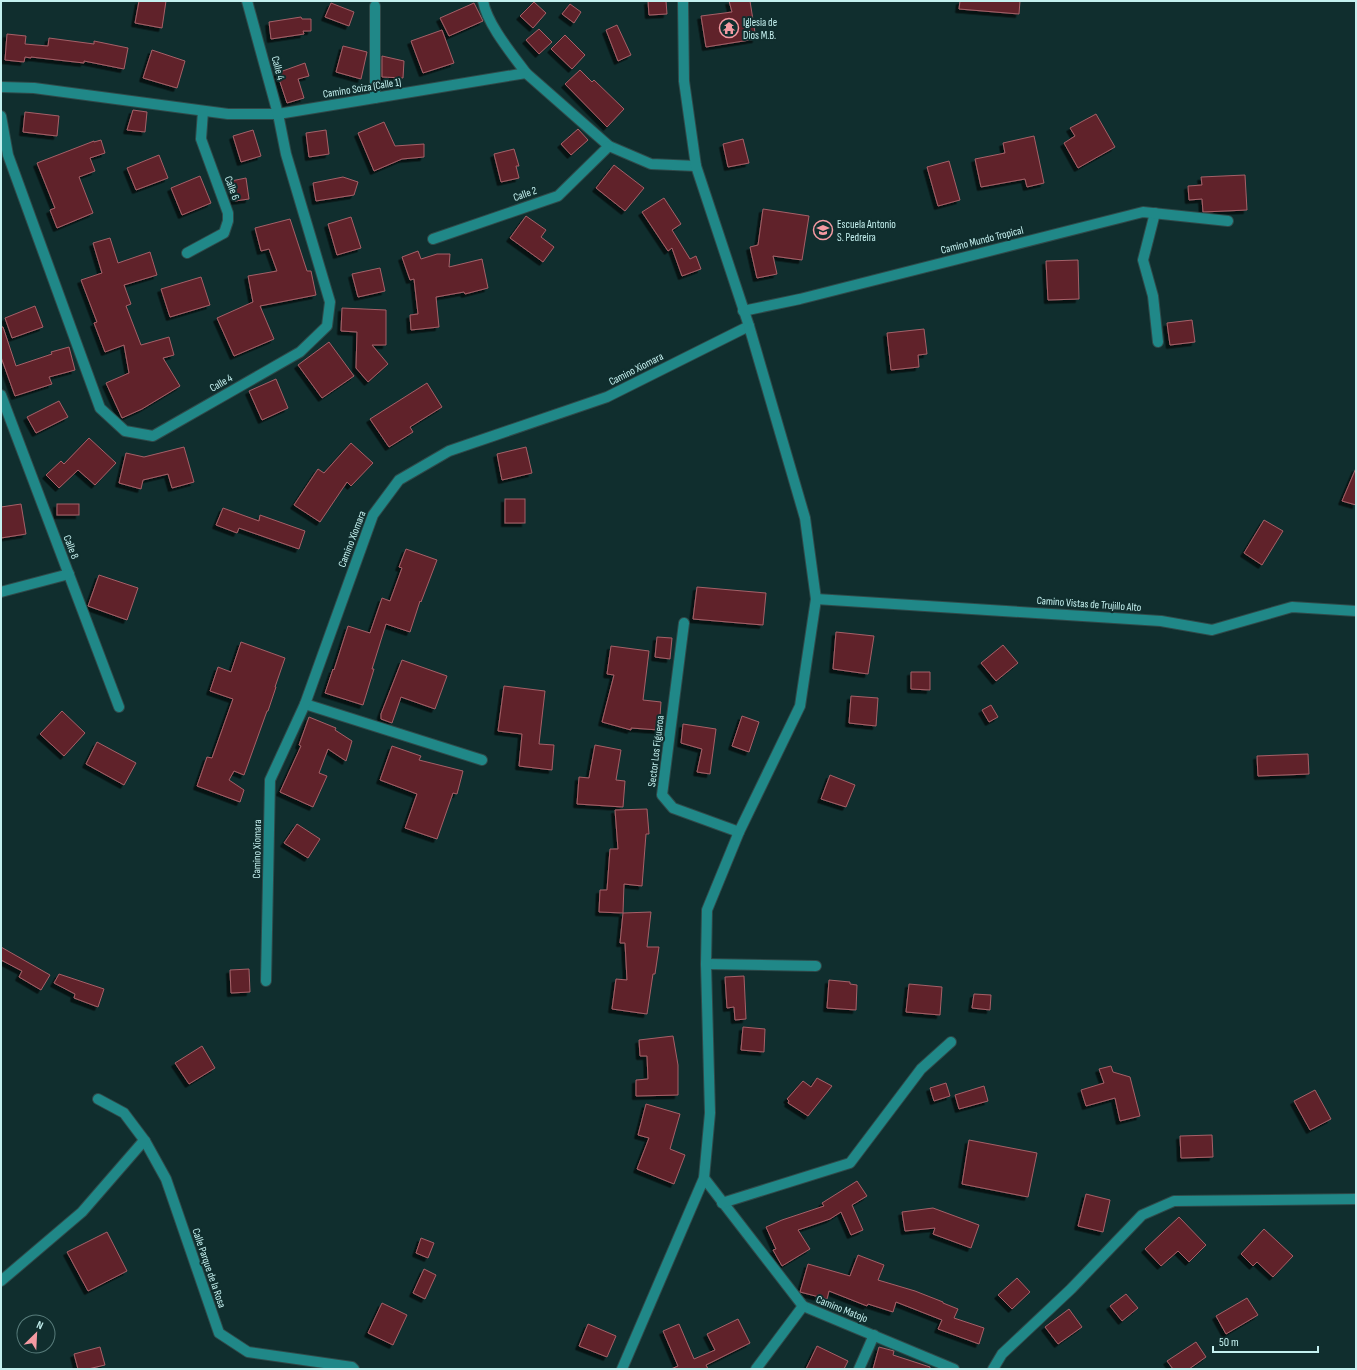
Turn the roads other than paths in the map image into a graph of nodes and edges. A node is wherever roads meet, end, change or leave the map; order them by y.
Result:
1 (247, 1) edge
2 (483, 1) edge
3 (683, 1) edge
4 (375, 6) dead end
5 (526, 73) junction
6 (1, 87) edge
7 (374, 98) junction
8 (203, 111) junction
9 (278, 114) junction
10 (1, 116) edge
11 (608, 146) junction
12 (696, 166) junction
13 (1155, 213) junction
14 (1228, 221) dead end
15 (433, 238) dead end
16 (187, 253) dead end
17 (743, 311) junction
18 (749, 326) junction
19 (1158, 342) dead end
20 (1, 395) edge
21 (69, 574) junction
22 (1, 592) edge
23 (816, 599) junction
24 (1356, 611) edge
25 (684, 623) dead end
26 (306, 704) junction
27 (119, 707) dead end
28 (482, 760) dead end
29 (739, 832) junction
30 (706, 964) junction
31 (816, 966) dead end
32 (266, 981) dead end
33 (951, 1042) dead end
34 (98, 1099) dead end
35 (145, 1141) junction
36 (704, 1178) junction
37 (1356, 1199) edge
38 (722, 1203) junction
39 (1, 1281) edge
40 (803, 1306) junction
41 (874, 1335) junction
42 (354, 1369) edge
43 (622, 1369) edge
44 (756, 1369) edge
45 (859, 1369) edge
46 (954, 1369) edge
47 (993, 1369) edge

1 - 9 street, Calle 4
2 - 5 street
3 - 12 street
4 - 7 street
5 - 7 street, Camino Soiza (Calle 1)
5 - 11 street
6 - 8 street, Camino Soiza (Calle 1)
7 - 9 street, Camino Soiza (Calle 1)
8 - 9 street, Camino Soiza (Calle 1)
8 - 16 street, Calle 6
9 - 10 street, Calle 4
11 - 12 street
11 - 15 street, Calle 2
12 - 17 street
13 - 14 street, Camino Mundo Tropical
13 - 17 street, Camino Mundo Tropical
13 - 19 street
17 - 18 street
18 - 23 street
18 - 26 street, Camino Xiomara
20 - 21 street, Calle 8
21 - 22 street
21 - 27 street, Calle 8
23 - 24 street, Camino Vistas de Trujillo Alto
23 - 29 street
25 - 29 street, Sector Los Figueroa
26 - 28 street
26 - 32 street, Camino Xiomara
29 - 30 street
30 - 31 street
30 - 36 street
33 - 38 street
34 - 35 street, Calle Parque de la Rosa
35 - 39 street
35 - 42 street, Calle Parque de la Rosa
36 - 38 street, Camino Matojo
36 - 43 street
37 - 47 street
38 - 40 street, Camino Matojo
40 - 41 street, Camino Matojo
40 - 44 street
41 - 45 street
41 - 46 street, Camino Matojo

